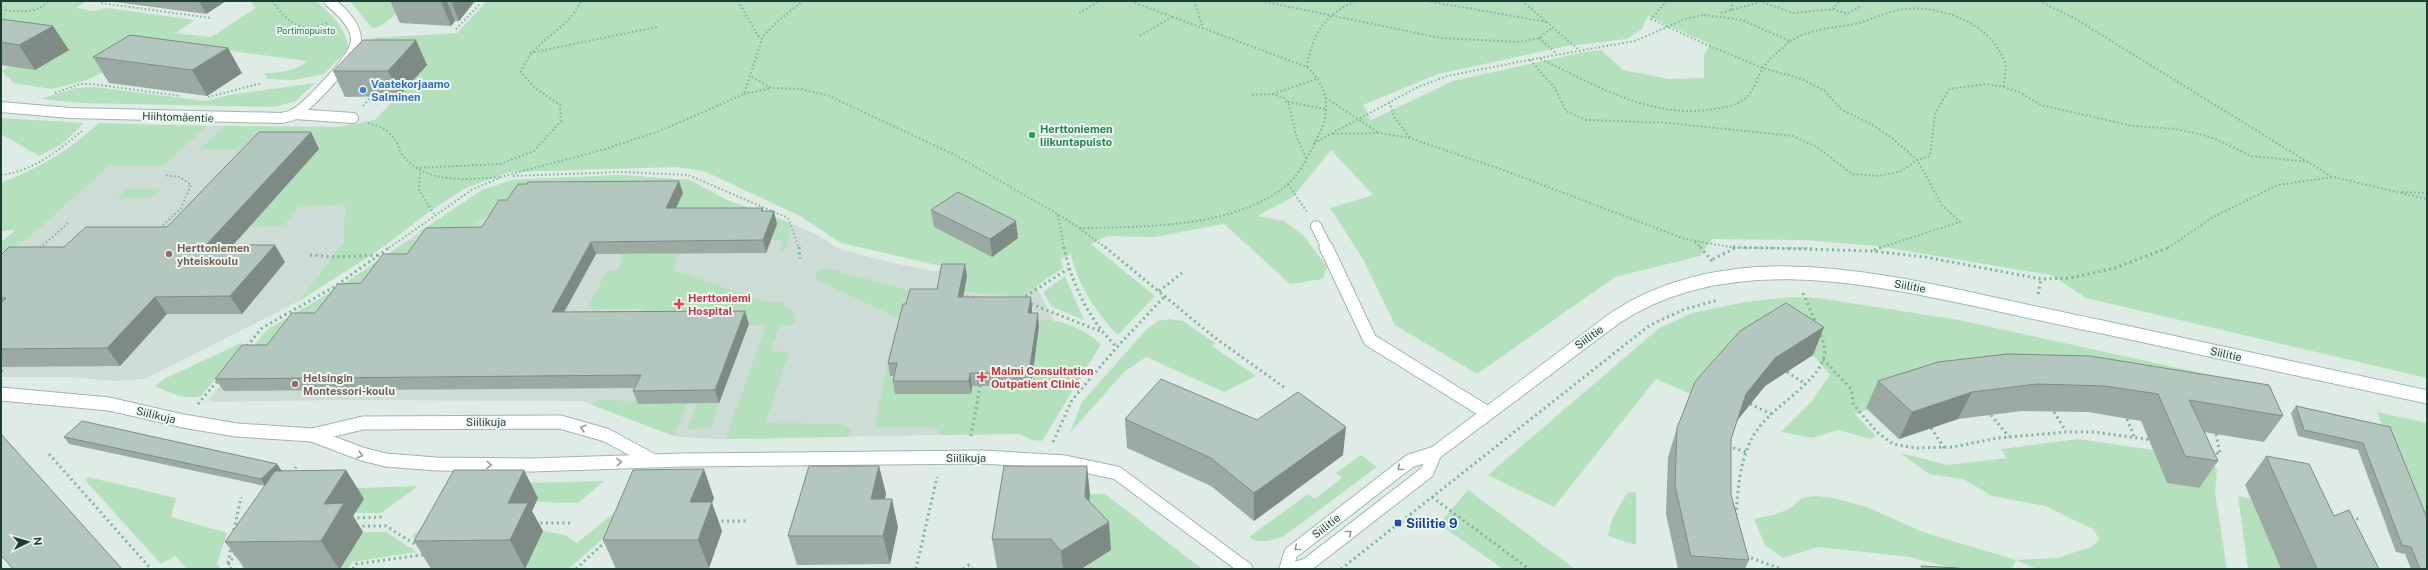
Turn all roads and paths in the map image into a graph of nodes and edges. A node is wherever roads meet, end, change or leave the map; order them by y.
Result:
1 (48, 1) edge
2 (273, 1) edge
3 (329, 1) edge
4 (581, 1) edge
5 (738, 1) edge
6 (803, 1) edge
7 (1099, 1) edge
8 (1130, 1) edge
9 (1194, 1) edge
10 (1261, 1) edge
11 (1356, 1) edge
12 (1427, 1) edge
13 (1522, 1) edge
14 (1668, 1) edge
15 (1734, 1) edge
16 (1760, 1) edge
17 (1839, 1) edge
18 (2039, 1) edge
19 (101, 3) dead end
20 (479, 4) dead end
21 (1860, 7) dead end
22 (1833, 9) junction
23 (1, 10) edge
24 (1731, 10) junction
25 (1079, 13) dead end
26 (1720, 13) junction
27 (1328, 16) junction
28 (1172, 17) junction
29 (211, 18) dead end
30 (346, 18) junction
31 (1547, 22) junction
32 (657, 26) dead end
33 (1668, 27) junction
34 (1203, 28) junction
35 (1552, 28) junction
36 (456, 29) dead end
37 (1140, 36) dead end
38 (1539, 38) junction
39 (760, 39) junction
40 (1790, 41) junction
41 (1578, 49) junction
42 (529, 53) junction
43 (1556, 53) junction
44 (1538, 57) junction
45 (1530, 60) junction
46 (1307, 67) junction
47 (1763, 68) junction
48 (752, 78) junction
49 (1319, 78) junction
50 (262, 83) dead end
51 (139, 86) edge
52 (2003, 86) junction
53 (771, 88) junction
54 (134, 90) junction
55 (184, 93) edge
56 (50, 94) dead end
57 (744, 94) junction
58 (1273, 94) junction
59 (1252, 95) dead end
60 (179, 96) junction
61 (186, 97) dead end
62 (1326, 98) junction
63 (202, 99) dead end
64 (1287, 102) junction
65 (1389, 102) junction
66 (1, 107) edge
67 (1326, 109) junction
68 (294, 114) junction
69 (353, 118) joint
70 (1358, 120) junction
71 (86, 127) dead end
72 (1379, 133) junction
73 (1333, 134) junction
74 (1410, 138) junction
75 (1314, 143) junction
76 (1306, 158) junction
77 (1917, 160) junction
78 (2309, 162) junction
79 (416, 168) junction
80 (420, 173) junction
81 (164, 175) dead end
82 (2, 176) edge
83 (504, 176) junction
84 (2333, 177) junction
85 (1288, 184) junction
86 (2395, 192) junction
87 (2427, 193) edge
88 (2427, 199) edge
89 (434, 214) junction
90 (1058, 214) junction
91 (68, 223) dead end
92 (1316, 226) joint
93 (1080, 228) junction
94 (155, 233) edge
95 (1694, 241) junction
96 (1736, 248) junction
97 (37, 251) edge
98 (1871, 251) junction
99 (310, 254) dead end
100 (381, 255) junction
101 (800, 259) dead end
102 (1068, 269) junction
103 (1182, 273) dead end
104 (2041, 279) junction
105 (1159, 291) junction
106 (1797, 293) dead end
107 (1811, 293) dead end
108 (2038, 295) dead end
109 (959, 296) edge
110 (1165, 296) junction
111 (1805, 296) dead end
112 (981, 298) edge
113 (1720, 300) dead end
114 (1100, 331) junction
115 (1117, 347) junction
116 (242, 352) edge
117 (1823, 359) junction
118 (1787, 372) edge
119 (221, 377) edge
120 (1804, 383) junction
121 (980, 386) dead end
122 (1285, 388) dead end
123 (1, 394) edge
124 (2427, 397) edge
125 (1750, 404) edge
126 (196, 407) dead end
127 (1486, 412) junction
128 (2054, 412) dead end
129 (1771, 414) junction
130 (1992, 415) dead end
131 (2127, 419) dead end
132 (1931, 428) edge
133 (2067, 432) junction
134 (2216, 434) dead end
135 (312, 435) junction
136 (971, 436) dead end
137 (2134, 436) junction
138 (2009, 437) junction
139 (2158, 441) dead end
140 (1728, 445) edge
141 (1944, 448) junction
142 (2205, 451) edge
143 (1435, 452) junction
144 (1746, 452) junction
145 (49, 454) dead end
146 (653, 461) junction
147 (1050, 461) junction
148 (296, 467) dead end
149 (937, 477) dead end
150 (287, 480) edge
151 (1432, 496) junction
152 (241, 497) dead end
153 (1732, 497) edge
154 (1737, 498) junction
155 (385, 517) dead end
156 (2345, 517) edge
157 (352, 518) dead end
158 (2359, 519) dead end
159 (712, 521) dead end
160 (746, 521) dead end
161 (527, 523) dead end
162 (573, 523) dead end
163 (1737, 523) edge
164 (354, 526) dead end
165 (234, 535) edge
166 (610, 538) edge
167 (232, 542) edge
168 (237, 552) edge
169 (1743, 562) edge
170 (228, 565) junction
171 (151, 569) edge
172 (231, 569) edge
173 (353, 569) edge
174 (576, 569) edge
175 (916, 569) edge
176 (964, 569) edge
177 (972, 569) edge
178 (1246, 569) edge
179 (1286, 569) edge
180 (1293, 569) edge
181 (1341, 569) edge
182 (1529, 569) edge
183 (1781, 569) edge

1 - 23 path
2 - 30 path
3 - 30 street
4 - 42 path
5 - 39 path
6 - 39 path
7 - 25 path
8 - 28 path
9 - 34 path
10 - 27 path
11 - 27 path
12 - 31 path
13 - 31 path
14 - 33 path
15 - 24 path
16 - 22 path
16 - 24 path
17 - 22 path
18 - 78 path
19 - 29 path
20 - 36 path
21 - 22 path
24 - 26 path
26 - 33 path
26 - 40 path
27 - 38 path
27 - 46 path
28 - 34 path
28 - 37 path
30 - 68 street
31 - 35 path
32 - 42 path
33 - 41 path
33 - 47 path
34 - 46 path
35 - 38 path
35 - 41 path
38 - 43 path
39 - 48 path
40 - 47 path
40 - 52 path
41 - 43 path
42 - 79 path
43 - 44 path
44 - 45 path
44 - 47 path
45 - 65 path
45 - 77 path
46 - 49 path
47 - 77 path
48 - 53 path
48 - 57 path
49 - 58 path
49 - 62 path
50 - 63 path
51 - 54 path
52 - 77 path
52 - 78 path
53 - 57 path
53 - 90 path
54 - 56 path
54 - 60 path
55 - 60 path
57 - 83 path
58 - 59 path
58 - 64 path
60 - 61 path
62 - 67 path
62 - 70 path
64 - 67 path
64 - 76 path
65 - 70 path
65 - 74 path
66 - 68 street, Hiihtomäentie
67 - 75 path
68 - 69 street, Hiihtomäentie
69 - 79 path
70 - 72 path
70 - 73 path
71 - 82 path
72 - 73 path
72 - 74 path
73 - 75 path
74 - 95 path
75 - 76 path
76 - 85 path
77 - 98 path
78 - 84 path
79 - 80 path
80 - 83 path
80 - 89 path
81 - 94 path
83 - 89 path
83 - 101 path
84 - 86 path
84 - 104 path
85 - 92 path
85 - 93 path
86 - 87 path
86 - 88 path
89 - 100 path
90 - 93 path
90 - 102 path
91 - 97 path
92 - 127 street
93 - 105 path
95 - 96 path
95 - 96 path
96 - 98 path
98 - 104 path
99 - 100 path
100 - 116 path
102 - 114 path
102 - 114 path
103 - 105 path
104 - 108 path
105 - 110 path
106 - 107 path
109 - 112 path
110 - 115 path
110 - 122 path
111 - 117 path
113 - 151 path
114 - 115 path
115 - 147 path
117 - 120 path
117 - 141 path
118 - 120 path
119 - 126 path
120 - 129 path
121 - 136 path
123 - 135 street, Siilikuja
124 - 127 street, Siilitie
125 - 129 path
127 - 143 street, Siilitie
128 - 133 path
129 - 144 path
130 - 138 path
131 - 137 path
132 - 141 path
133 - 137 path
133 - 138 path
134 - 142 path
135 -> 146 street, Siilikuja
146 -> 135 street, Siilikuja
137 - 139 path
138 - 141 path
140 - 144 path
143 -> 179 street, Siilitie
180 -> 143 street, Siilitie
144 - 154 path
145 - 171 path
146 - 147 street, Siilikuja
147 - 178 street, Siilikuja
148 - 150 path
149 - 175 path
151 - 181 path
151 - 182 path
152 - 165 path
153 - 154 path
154 - 163 path
155 - 157 path
156 - 158 path
159 - 160 path
161 - 162 path
164 - 173 path
166 - 174 path
167 - 170 path
168 - 170 path
169 - 183 path
170 - 172 path
176 - 177 path

